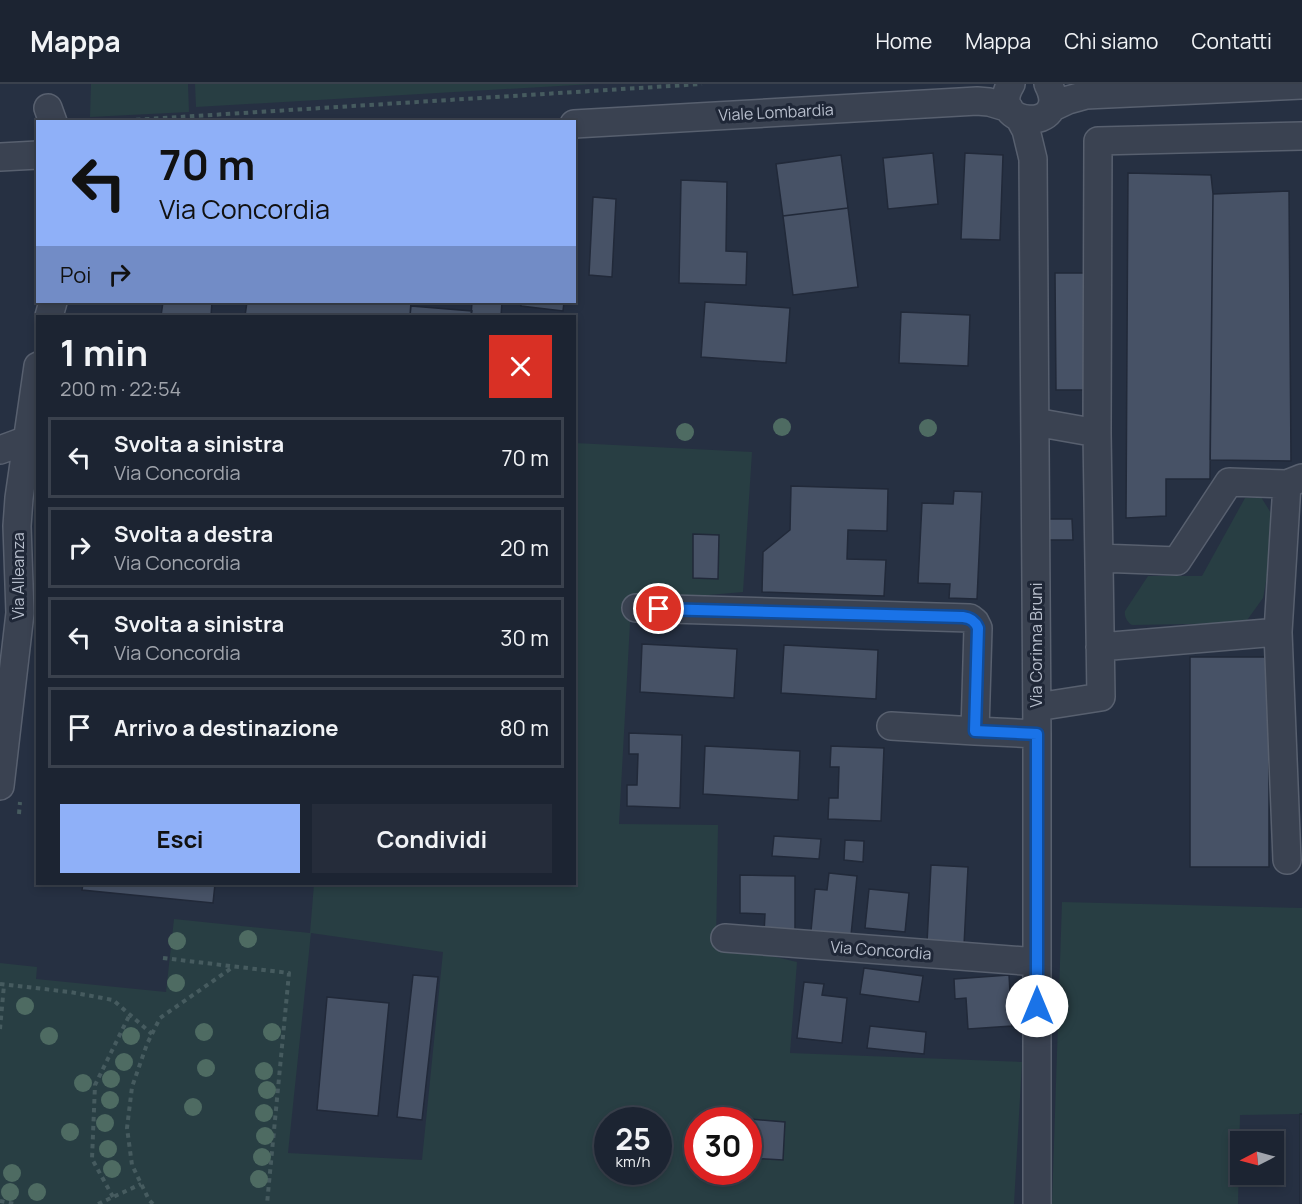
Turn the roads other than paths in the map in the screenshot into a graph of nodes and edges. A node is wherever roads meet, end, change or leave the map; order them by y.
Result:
1 (1302, 85) edge
2 (1031, 99) edge
3 (576, 124) edge
4 (1302, 136) edge
5 (36, 155) edge
6 (0, 157) edge
7 (36, 379) edge
8 (1035, 422) junction
9 (1097, 434) junction
10 (27, 440) junction
11 (0, 450) edge
12 (1294, 481) edge
13 (27, 527) edge
14 (1099, 558) junction
15 (636, 608) dead end
16 (1278, 632) junction
17 (1100, 647) junction
18 (1037, 707) junction
19 (891, 726) dead end
20 (975, 731) junction
21 (1037, 734) junction
22 (0, 786) edge
23 (1287, 860) dead end
24 (725, 938) dead end
25 (1037, 962) junction
26 (1037, 1204) edge

1 - 2 street
2 - 3 street, Viale Lombardia
2 - 8 street, Via Corinna Bruni
4 - 9 street
5 - 6 street
7 - 10 street, Via Alleanza
8 - 9 street
8 - 18 street, Via Corinna Bruni
9 - 14 street
10 - 11 street
10 - 13 street, Via Alleanza
12 - 14 street
12 - 16 street
13 - 22 street, Via Alleanza
14 - 17 street
15 - 20 street
16 - 17 street
16 - 23 street
17 - 18 street
18 - 21 street, Via Corinna Bruni
19 - 20 street
20 - 21 street
21 - 25 street, Via Corinna Bruni
24 - 25 street, Via Concordia
25 - 26 street, Via Corinna Bruni

